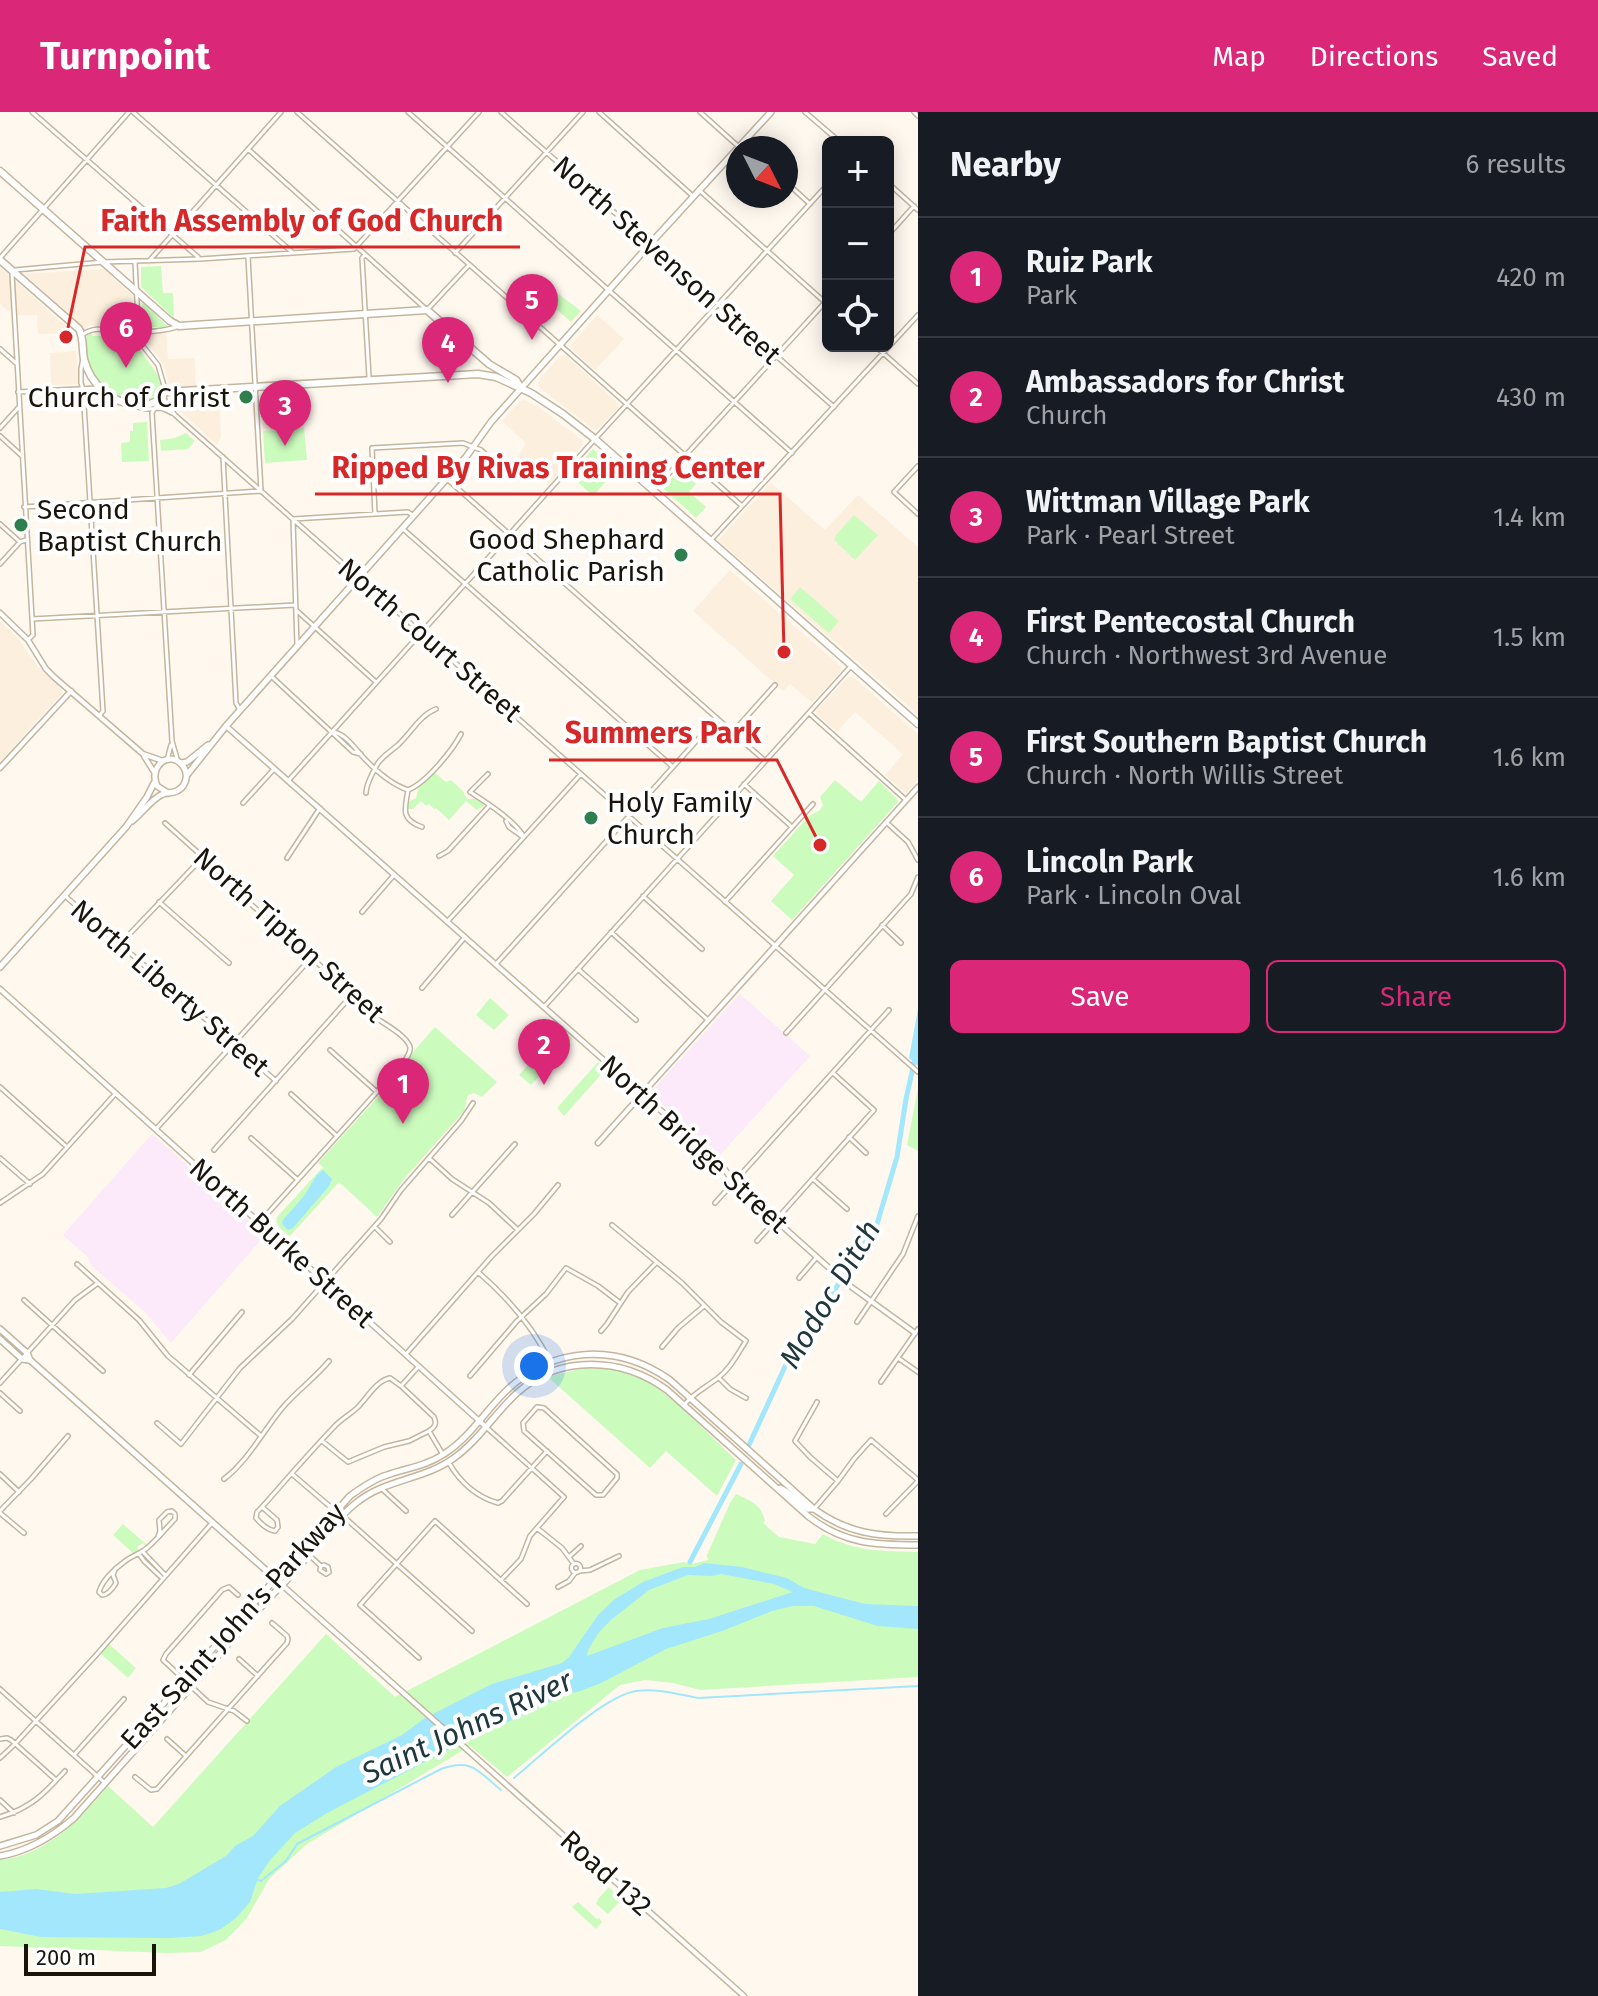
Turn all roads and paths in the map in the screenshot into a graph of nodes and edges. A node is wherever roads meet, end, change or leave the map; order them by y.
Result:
1 (32, 112) edge
2 (131, 112) edge
3 (281, 112) edge
4 (297, 112) edge
5 (408, 112) edge
6 (479, 112) edge
7 (501, 112) edge
8 (583, 112) edge
9 (599, 112) edge
10 (700, 112) edge
11 (771, 112) edge
12 (805, 112) edge
13 (914, 112) edge
14 (918, 116) edge
15 (730, 136) edge
16 (749, 136) edge
17 (833, 136) edge
18 (447, 147) junction
19 (248, 149) junction
20 (546, 153) junction
21 (87, 160) junction
22 (726, 161) edge
23 (0, 171) edge
24 (216, 185) junction
25 (894, 188) edge
26 (699, 190) junction
27 (822, 191) edge
28 (798, 193) edge
29 (694, 197) junction
30 (504, 198) junction
31 (397, 201) junction
32 (810, 204) junction
33 (916, 208) edge
34 (43, 209) junction
35 (894, 229) edge
36 (172, 235) junction
37 (650, 244) junction
38 (356, 247) junction
39 (767, 251) junction
40 (292, 252) junction
41 (455, 253) junction
42 (365, 255) junction
43 (248, 256) junction
44 (0, 259) edge
45 (200, 259) junction
46 (149, 261) junction
47 (103, 262) junction
48 (135, 262) junction
49 (469, 265) junction
50 (11, 270) junction
51 (609, 290) junction
52 (136, 291) junction
53 (822, 298) edge
54 (718, 304) junction
55 (822, 307) edge
56 (427, 310) junction
57 (365, 315) junction
58 (918, 315) edge
59 (252, 323) junction
60 (179, 326) junction
61 (137, 331) junction
62 (82, 335) junction
63 (560, 345) junction
64 (0, 349) edge
65 (676, 350) junction
66 (883, 353) junction
67 (83, 355) junction
68 (776, 356) junction
69 (16, 363) junction
70 (489, 364) junction
71 (485, 374) junction
72 (369, 379) junction
73 (918, 384) edge
74 (100, 388) junction
75 (256, 388) junction
76 (521, 388) junction
77 (83, 389) junction
78 (18, 392) junction
79 (163, 395) junction
80 (735, 402) junction
81 (627, 404) junction
82 (132, 405) junction
83 (19, 407) junction
84 (834, 407) junction
85 (156, 408) junction
86 (150, 411) junction
87 (175, 415) junction
88 (0, 428) edge
89 (0, 436) edge
90 (595, 439) junction
91 (474, 446) junction
92 (792, 453) junction
93 (22, 456) junction
94 (685, 456) junction
95 (223, 457) junction
96 (918, 466) edge
97 (501, 468) dead end
98 (447, 479) junction
99 (261, 491) junction
100 (653, 491) junction
101 (223, 493) junction
102 (158, 499) junction
103 (91, 502) junction
104 (742, 506) junction
105 (24, 507) junction
106 (375, 514) junction
107 (918, 514) edge
108 (414, 516) junction
109 (293, 519) junction
110 (0, 524) edge
111 (402, 528) junction
112 (509, 535) junction
113 (26, 540) junction
114 (710, 541) junction
115 (20, 542) junction
116 (0, 564) edge
117 (358, 578) junction
118 (465, 584) junction
119 (231, 607) junction
120 (295, 608) junction
121 (164, 611) junction
122 (0, 613) edge
123 (98, 615) junction
124 (32, 619) junction
125 (314, 627) junction
126 (421, 633) junction
127 (28, 640) junction
128 (297, 645) junction
129 (851, 666) junction
130 (270, 676) junction
131 (377, 683) junction
132 (775, 685) dead end
133 (71, 691) junction
134 (436, 709) dead end
135 (240, 710) junction
136 (809, 713) junction
137 (99, 716) junction
138 (717, 718) junction
139 (918, 724) edge
140 (226, 726) junction
141 (333, 732) junction
142 (733, 732) junction
143 (461, 734) dead end
144 (172, 741) junction
145 (212, 742) junction
146 (143, 754) junction
147 (165, 761) junction
148 (765, 761) junction
149 (179, 762) junction
150 (673, 767) junction
151 (0, 768) edge
152 (376, 768) junction
153 (274, 769) junction
154 (154, 772) junction
155 (488, 774) dead end
156 (581, 774) junction
157 (187, 775) junction
158 (288, 781) junction
159 (154, 783) junction
160 (744, 784) junction
161 (918, 787) edge
162 (408, 790) junction
163 (168, 793) junction
164 (366, 793) dead end
165 (906, 800) junction
166 (243, 803) dead end
167 (813, 804) dead end
168 (490, 805) junction
169 (320, 808) junction
170 (629, 817) junction
171 (886, 822) junction
172 (165, 823) dead end
173 (126, 827) junction
174 (422, 827) dead end
175 (792, 827) junction
176 (524, 837) junction
177 (439, 856) dead end
178 (203, 857) junction
179 (287, 858) dead end
180 (677, 859) junction
181 (918, 860) edge
182 (394, 875) junction
183 (918, 877) edge
184 (64, 895) junction
185 (643, 896) junction
186 (159, 902) junction
187 (725, 902) junction
188 (362, 912) dead end
189 (447, 922) junction
190 (882, 925) junction
191 (611, 932) junction
192 (465, 937) junction
193 (901, 943) dead end
194 (120, 944) junction
195 (775, 946) junction
196 (702, 949) dead end
197 (311, 958) junction
198 (229, 963) dead end
199 (496, 964) junction
200 (0, 967) edge
201 (578, 969) junction
202 (422, 988) dead end
203 (0, 989) edge
204 (825, 990) junction
205 (351, 996) junction
206 (544, 1007) junction
207 (889, 1010) dead end
208 (636, 1020) dead end
209 (708, 1020) junction
210 (871, 1030) junction
211 (786, 1033) dead end
212 (234, 1044) junction
213 (330, 1050) dead end
214 (918, 1072) edge
215 (833, 1073) junction
216 (276, 1081) junction
217 (0, 1087) edge
218 (377, 1092) junction
219 (116, 1093) junction
220 (642, 1093) junction
221 (291, 1094) dead end
222 (473, 1103) dead end
223 (156, 1129) junction
224 (337, 1136) junction
225 (849, 1137) junction
226 (251, 1138) dead end
227 (598, 1143) dead end
228 (515, 1144) dead end
229 (67, 1147) junction
230 (214, 1150) dead end
231 (866, 1153) dead end
232 (0, 1158) edge
233 (429, 1158) junction
234 (813, 1179) junction
235 (298, 1180) junction
236 (734, 1183) junction
237 (30, 1184) junction
238 (558, 1185) dead end
239 (471, 1192) junction
240 (0, 1203) edge
241 (715, 1203) dead end
242 (847, 1209) dead end
243 (452, 1215) dead end
244 (918, 1216) edge
245 (775, 1220) junction
246 (259, 1223) junction
247 (612, 1225) dead end
248 (374, 1227) junction
249 (518, 1230) junction
250 (757, 1241) dead end
251 (390, 1242) dead end
252 (817, 1257) junction
253 (656, 1263) junction
254 (77, 1264) dead end
255 (478, 1272) junction
256 (799, 1278) dead end
257 (325, 1281) junction
258 (98, 1283) junction
259 (24, 1300) dead end
260 (619, 1302) junction
261 (871, 1302) junction
262 (704, 1306) junction
263 (242, 1312) dead end
264 (522, 1316) junction
265 (857, 1322) dead end
266 (52, 1325) junction
267 (0, 1329) edge
268 (601, 1331) dead end
269 (917, 1331) edge
270 (0, 1339) edge
271 (662, 1347) dead end
272 (27, 1353) junction
273 (406, 1354) junction
274 (898, 1358) junction
275 (22, 1359) junction
276 (30, 1360) junction
277 (329, 1361) dead end
278 (550, 1362) junction
279 (419, 1366) junction
280 (103, 1371) dead end
281 (918, 1372) edge
282 (189, 1375) junction
283 (470, 1376) dead end
284 (719, 1378) junction
285 (881, 1382) dead end
286 (0, 1383) edge
287 (401, 1386) junction
288 (0, 1393) edge
289 (218, 1397) junction
290 (690, 1398) junction
291 (746, 1398) dead end
292 (817, 1402) dead end
293 (684, 1405) junction
294 (20, 1411) dead end
295 (479, 1420) junction
296 (157, 1423) dead end
297 (486, 1427) junction
298 (429, 1431) junction
299 (68, 1436) dead end
300 (261, 1436) junction
301 (322, 1440) junction
302 (547, 1451) junction
303 (443, 1454) junction
304 (448, 1462) junction
305 (532, 1468) junction
306 (0, 1474) edge
307 (292, 1474) junction
308 (224, 1479) dead end
309 (918, 1480) edge
310 (838, 1481) junction
311 (775, 1487) junction
312 (380, 1488) junction
313 (19, 1492) junction
314 (262, 1507) junction
315 (814, 1509) junction
316 (335, 1511) junction
317 (406, 1511) dead end
318 (0, 1512) edge
319 (886, 1514) dead end
320 (342, 1516) junction
321 (212, 1523) junction
322 (537, 1528) junction
323 (24, 1533) dead end
324 (918, 1536) edge
325 (158, 1537) junction
326 (918, 1545) edge
327 (581, 1546) dead end
328 (141, 1553) junction
329 (309, 1555) junction
330 (570, 1556) junction
331 (619, 1556) dead end
332 (397, 1564) junction
333 (321, 1566) dead end
334 (115, 1570) junction
335 (577, 1572) junction
336 (164, 1577) junction
337 (276, 1579) junction
338 (501, 1580) junction
339 (282, 1585) junction
340 (558, 1587) dead end
341 (238, 1595) dead end
342 (527, 1604) dead end
343 (272, 1623) dead end
344 (472, 1631) dead end
345 (419, 1658) dead end
346 (239, 1659) dead end
347 (258, 1676) junction
348 (184, 1680) junction
349 (191, 1687) junction
350 (0, 1689) edge
351 (124, 1699) dead end
352 (228, 1709) junction
353 (37, 1721) junction
354 (247, 1721) dead end
355 (0, 1739) edge
356 (167, 1739) dead end
357 (15, 1744) junction
358 (74, 1755) junction
359 (186, 1756) junction
360 (0, 1758) edge
361 (65, 1771) dead end
362 (98, 1776) junction
363 (135, 1777) dead end
364 (56, 1780) junction
365 (105, 1783) junction
366 (0, 1800) edge
367 (14, 1813) junction
368 (0, 1817) edge
369 (0, 1846) edge
370 (0, 1856) edge
371 (744, 1996) edge

1 - 21 street
2 - 21 street
2 - 24 street
3 - 19 street
4 - 31 street
5 - 18 street
6 - 18 street
7 - 20 street, North Stevenson Street
8 - 20 street
9 - 29 street
10 - 15 street
11 - 16 main road
12 - 17 street
13 - 14 street
18 - 30 street
18 - 31 street
19 - 24 street
19 - 38 street
20 - 30 street
20 - 37 street, North Stevenson Street
21 - 34 street
21 - 36 street
22 - 26 main road
23 - 34 main road
24 - 36 street
24 - 40 street
25 - 33 street
26 - 29 main road
26 - 39 street
27 - 32 street
28 - 32 street
29 - 37 main road
30 - 41 street
30 - 51 street
31 - 38 street
31 - 41 street
32 - 39 street
33 - 35 street
34 - 44 street
34 - 47 main road
36 - 45 street
36 - 46 street
37 - 51 main road
37 - 54 street, North Stevenson Street
38 - 40 street
38 - 42 street
39 - 53 street
39 - 54 street
40 - 43 street
41 - 49 street
42 - 56 street
42 - 57 street
43 - 45 street
43 - 59 street
44 - 50 main road
45 - 46 street
46 - 48 street
47 - 48 street
47 - 50 street
47 - 52 main road
48 - 52 street
49 - 56 street
49 - 63 street
50 - 62 main road
50 - 69 street
51 - 63 main road
51 - 65 street
52 - 60 main road
52 - 61 street
54 - 65 street
54 - 68 street, North Stevenson Street
55 - 68 street
56 - 57 main road
56 - 70 main road
57 - 59 main road
57 - 72 street
58 - 66 street
59 - 60 main road
59 - 75 street
60 - 61 street
61 - 62 street
61 - 79 street, North Court Street
62 - 67 main road
63 - 76 main road
63 - 81 street
64 - 69 street
65 - 80 street
65 - 81 street
66 - 73 street
66 - 84 street
67 - 74 main road
67 - 77 street
68 - 80 street
68 - 84 street, North Stevenson Street
69 - 78 street
70 - 71 main road
70 - 76 main road
71 - 72 main road
71 - 76 main road
72 - 75 main road
74 - 77 street
74 - 82 main road
75 - 79 main road
75 - 99 street
76 - 90 main road
76 - 91 main road
77 - 78 street
77 - 103 street
78 - 83 street
79 - 82 main road
79 - 85 street
79 - 87 street, North Court Street
80 - 92 street
80 - 94 street
81 - 90 street
81 - 94 street
82 - 86 street
83 - 88 street
83 - 93 street
84 - 92 street
85 - 86 street
85 - 87 street
86 - 102 street
87 - 95 street, North Court Street
89 - 93 street
90 - 100 main road
90 - 112 street
91 - 97 street
91 - 98 main road
91 - 106 street
92 - 104 street
93 - 105 street
94 - 100 street
94 - 104 street
95 - 99 street, North Court Street
95 - 101 street
96 - 107 street
98 - 108 main road
98 - 112 street
99 - 101 street
99 - 109 street, North Court Street
100 - 114 main road
101 - 102 street
101 - 119 street
102 - 103 street
102 - 121 street
103 - 105 street
103 - 123 street
104 - 114 street
105 - 113 street
106 - 108 street
106 - 109 street
108 - 111 main road
109 - 117 street, North Court Street
109 - 120 street
110 - 115 street
111 - 117 main road
111 - 118 street
112 - 118 street
112 - 138 street
113 - 115 street
113 - 124 street
114 - 129 main road
115 - 116 street
117 - 125 main road
117 - 126 street, North Court Street
118 - 126 street
118 - 150 street
119 - 120 street
119 - 121 street
119 - 135 street
120 - 125 street
120 - 128 street
121 - 123 street
121 - 144 street
122 - 127 street
123 - 124 street
123 - 137 street
124 - 127 street
125 - 128 main road
125 - 131 street
126 - 131 street
126 - 156 street, North Court Street
127 - 133 street
128 - 130 main road
129 - 136 street
129 - 139 main road
130 - 135 main road
130 - 141 street
131 - 141 street
132 - 142 street
133 - 137 street
133 - 151 street
134 - 152 street
135 - 140 main road
136 - 148 street
136 - 165 street
137 - 146 street
138 - 142 street
138 - 150 street
140 - 145 main road
140 - 153 street, North Bridge Street
141 - 152 street
141 - 158 street
142 - 148 street
143 - 162 street
144 - 147 street
144 - 149 street
145 - 149 main road
145 - 157 main road
146 - 147 street
146 - 154 street
147 - 149 main road
147 - 154 main road
148 - 160 street
149 - 157 main road
150 - 170 street
152 - 162 street
152 - 164 street
153 - 158 street, North Bridge Street
153 - 166 street
154 - 159 main road
155 - 168 street
156 - 170 street, North Court Street
156 - 176 street
157 - 163 main road
158 - 169 street, North Bridge Street
159 - 163 main road
159 - 173 main road
160 - 175 street
160 - 180 street
161 - 165 street
162 - 174 street
163 - 173 main road
165 - 171 street
167 - 175 street
168 - 176 street
168 - 177 street
169 - 179 street
169 - 182 street, North Bridge Street
170 - 180 street, North Court Street
170 - 199 street
171 - 181 street
171 - 195 street
172 - 178 street, North Tipton Street
173 - 184 main road
175 - 187 street
176 - 189 street
178 - 186 street
178 - 197 street, North Tipton Street
180 - 185 street
180 - 187 street, North Court Street
182 - 188 street
182 - 189 street, North Bridge Street
183 - 190 street
184 - 194 street, North Liberty Street
184 - 200 main road
185 - 191 street
185 - 196 street
186 - 194 street
186 - 198 street
187 - 195 street, North Court Street
189 - 192 street, North Bridge Street
190 - 193 street
190 - 204 street
191 - 201 street
191 - 209 street
192 - 199 street, North Bridge Street
192 - 202 street
194 - 212 street, North Liberty Street
195 - 204 street, North Court Street
195 - 209 street
197 - 205 street, North Tipton Street
197 - 212 street
199 - 206 street, North Bridge Street
201 - 206 street
201 - 208 street
203 - 219 street, North Burke Street
204 - 210 street, North Court Street
204 - 211 street
205 - 216 street
205 - 218 street, North Tipton Street
206 - 220 street, North Bridge Street
207 - 210 street
209 - 220 street
210 - 214 street, North Court Street
210 - 215 street
212 - 216 street, North Liberty Street
212 - 223 street
213 - 218 street
215 - 225 street
215 - 236 street
216 - 230 street
217 - 229 street
218 - 224 street
219 - 223 street, North Burke Street
219 - 229 street
220 - 227 street
220 - 236 street, North Bridge Street
221 - 224 street
222 - 233 street
223 - 246 street, North Burke Street
224 - 235 street
225 - 231 street
225 - 234 street
226 - 235 street
228 - 239 street
229 - 237 street
232 - 237 street
233 - 239 street
233 - 248 street
234 - 242 street
234 - 245 street
235 - 246 street
236 - 241 street
236 - 245 street, North Bridge Street
237 - 240 street
238 - 249 street
239 - 243 street
239 - 249 street
244 - 261 street
245 - 250 street
245 - 252 street, North Bridge Street
246 - 257 street, North Burke Street
247 - 253 street
248 - 251 street
248 - 257 street
249 - 255 street
252 - 256 street
252 - 261 street, North Bridge Street
253 - 260 street
253 - 262 street
254 - 258 street
255 - 264 street
255 - 273 street
257 - 273 street, North Burke Street
257 - 289 street
258 - 266 street
258 - 282 street
259 - 266 street
260 - 264 street
260 - 268 street
261 - 265 street
261 - 269 street, North Bridge Street
262 - 271 street
262 - 284 street
263 - 282 street
264 - 278 street
264 - 283 street
266 - 272 street
266 - 280 street
267 - 272 main road
269 - 274 street
270 - 275 main road
272 - 275 street
272 - 276 main road
273 - 279 street, North Burke Street
274 - 281 street
274 - 285 street
275 - 276 main road
275 - 286 street
276 - 321 main road
277 - 300 street
278 - 290 main road, East Saint John's Parkway
278 - 295 main road, East Saint John's Parkway
279 - 287 street
279 - 295 street, North Burke Street
282 - 289 street
284 - 290 street
284 - 291 street
287 - 298 street
287 - 301 street
288 - 294 street
289 - 296 street
289 - 300 street
290 - 293 street
290 - 315 main road, East Saint John's Parkway
292 - 310 street
293 - 297 main road, East Saint John's Parkway
293 - 311 main road, East Saint John's Parkway
295 - 297 street, North Burke Street
295 - 303 main road, East Saint John's Parkway
297 - 304 main road, East Saint John's Parkway
297 - 305 street, North Burke Street
298 - 301 street
298 - 303 street
299 - 313 street
300 - 308 street
301 - 307 street
302 - 302 street
302 - 305 street
303 - 316 main road, East Saint John's Parkway
304 - 305 street
304 - 312 main road, East Saint John's Parkway
305 - 322 street, North Burke Street
306 - 313 street
307 - 314 street
307 - 316 street
309 - 310 street
309 - 319 street
310 - 315 street
311 - 315 main road
311 - 326 main road
312 - 317 street
312 - 320 main road, East Saint John's Parkway
313 - 318 street
314 - 314 street
315 - 324 main road
316 - 320 street
316 - 337 main road, East Saint John's Parkway
318 - 323 street
320 - 329 main road, East Saint John's Parkway
320 - 332 street
321 - 336 street
321 - 337 main road
322 - 330 street
322 - 338 street
325 - 325 street
325 - 328 street
327 - 330 street
328 - 334 street
328 - 336 street
329 - 333 street, East Saint John's Parkway
329 - 339 main road, East Saint John's Parkway
330 - 335 street
331 - 335 street
332 - 338 street
332 - 344 street
332 - 345 street
334 - 334 street
335 - 340 street
336 - 353 street
337 - 339 main road
337 - 348 main road, East Saint John's Parkway
338 - 342 street
339 - 349 main road, East Saint John's Parkway
339 - 371 street, Road 132
341 - 348 street
343 - 347 street
346 - 347 street
347 - 352 street
348 - 349 street
348 - 362 main road, East Saint John's Parkway
349 - 352 street
349 - 365 main road, East Saint John's Parkway
350 - 353 street
351 - 358 street
352 - 354 street
352 - 359 street
353 - 357 street
353 - 358 street
355 - 357 street
356 - 359 street
357 - 360 street
357 - 364 street
358 - 362 street
359 - 363 street
361 - 364 street
362 - 365 street
362 - 369 main road, East Saint John's Parkway
364 - 367 street
365 - 370 main road, East Saint John's Parkway
366 - 367 street
367 - 368 street

